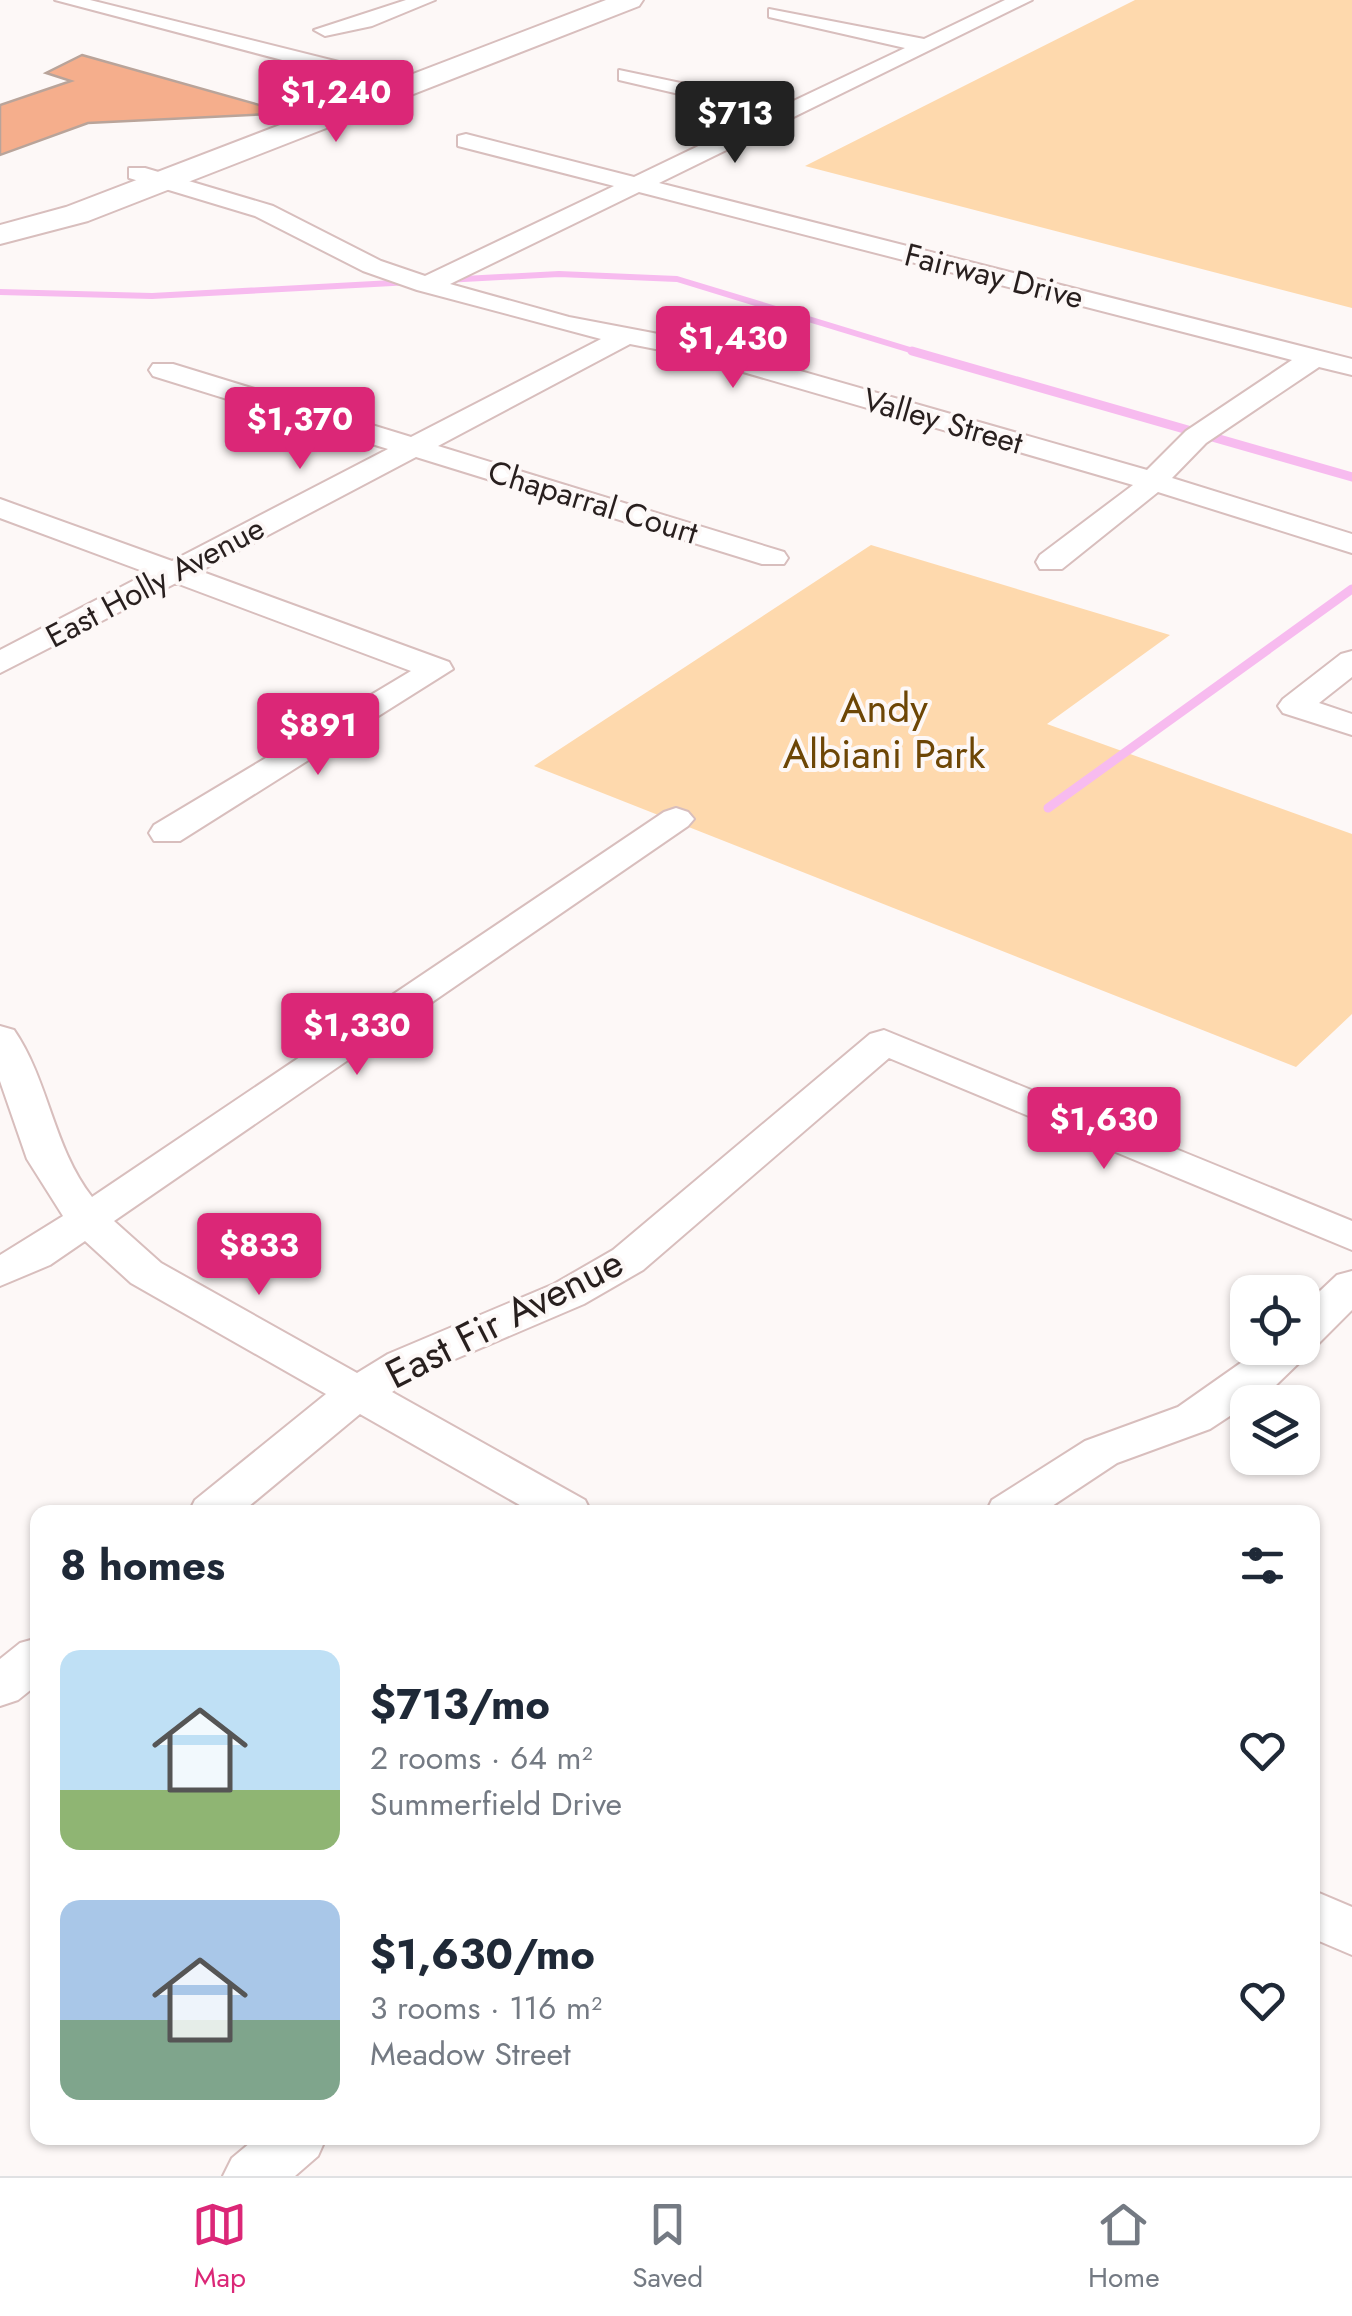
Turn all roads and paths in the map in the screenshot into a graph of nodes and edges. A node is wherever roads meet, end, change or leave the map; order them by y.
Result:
1 (65, 0) edge
2 (425, 0) edge
3 (588, 0) edge
4 (630, 0) edge
5 (1022, 0) edge
6 (776, 14) dead end
7 (325, 30) dead end
8 (927, 46) junction
9 (627, 74) dead end
10 (385, 86) junction
11 (786, 112) junction
12 (466, 141) dead end
13 (150, 177) junction
14 (636, 184) junction
15 (12, 230) edge
16 (426, 286) junction
17 (628, 335) junction
18 (1315, 357) junction
19 (1352, 367) edge
20 (162, 370) dead end
21 (413, 446) junction
22 (1152, 481) junction
23 (0, 508) edge
24 (1352, 544) edge
25 (773, 558) dead end
26 (1051, 562) dead end
27 (176, 572) junction
28 (1352, 661) edge
29 (0, 663) edge
30 (1352, 725) edge
31 (676, 819) dead end
32 (167, 832) dead end
33 (0, 1038) edge
34 (87, 1220) junction
35 (1352, 1237) edge
36 (0, 1272) edge
37 (1352, 1284) edge
38 (1320, 1316) edge
39 (1270, 1365) edge
40 (354, 1395) junction
41 (220, 1505) edge
42 (555, 1505) edge
43 (1020, 1505) edge
44 (30, 1663) edge
45 (0, 1688) edge
46 (1320, 1916) edge
47 (1352, 1933) edge
48 (290, 2145) edge
49 (253, 2176) edge

1 - 10 street
2 - 7 street
3 - 10 street
4 - 10 street
5 - 8 street
6 - 8 street
8 - 11 street
9 - 11 street
10 - 13 street
11 - 14 street
12 - 14 street, Fairway Drive
13 - 15 street
13 - 16 street, Valley Street
14 - 16 street
14 - 18 street, Fairway Drive
16 - 17 street, Valley Street
17 - 21 street, East Holly Avenue
17 - 22 street, Valley Street
18 - 19 street, Fairway Drive
18 - 22 street
20 - 21 street, Chaparral Court
21 - 25 street, Chaparral Court
21 - 27 street, East Holly Avenue
22 - 24 street, Valley Street
22 - 26 street
23 - 27 street
27 - 29 street, East Holly Avenue
27 - 32 street
28 - 30 street
31 - 34 street
33 - 34 street
34 - 36 street
34 - 40 street
35 - 40 street, East Fir Avenue
37 - 38 street
39 - 43 street
40 - 41 street, East Fir Avenue
40 - 42 street
44 - 45 street
46 - 47 street
48 - 49 street

